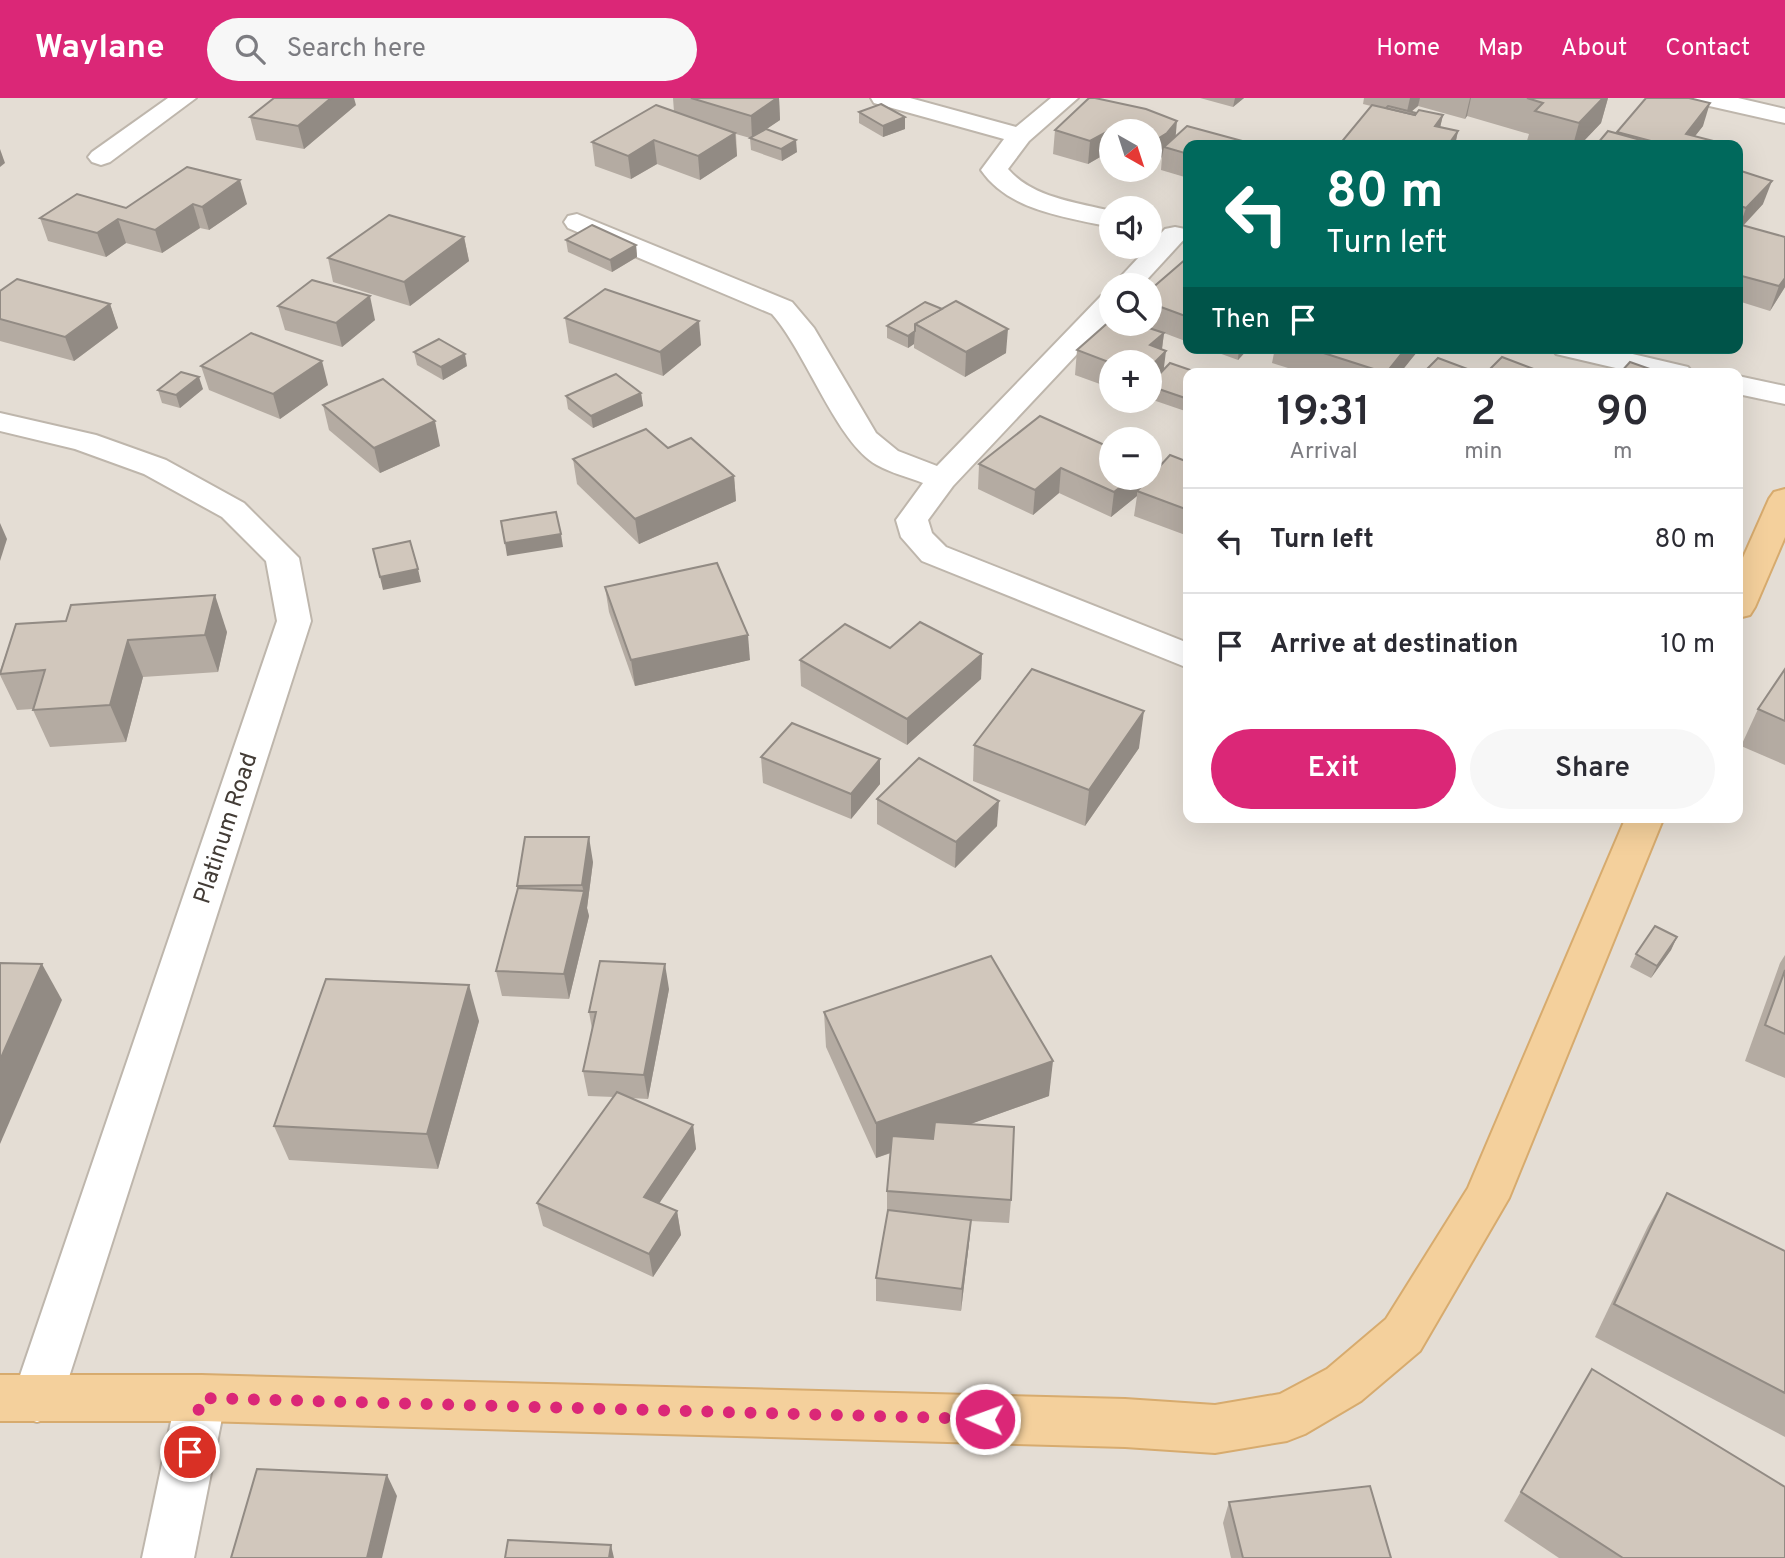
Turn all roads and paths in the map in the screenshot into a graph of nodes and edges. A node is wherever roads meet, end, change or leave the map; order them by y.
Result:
1 (184, 98) edge
2 (883, 98) edge
3 (1066, 98) edge
4 (1705, 98) edge
5 (1785, 117) edge
6 (1020, 136) junction
7 (101, 157) dead end
8 (1099, 216) edge
9 (577, 222) dead end
10 (1171, 234) edge
11 (1138, 273) edge
12 (1099, 315) edge
13 (1593, 354) edge
14 (1656, 368) edge
15 (1743, 386) edge
16 (1785, 395) edge
17 (0, 422) edge
18 (942, 479) junction
19 (1783, 510) edge
20 (1743, 596) edge
21 (1183, 654) edge
22 (1642, 823) edge
23 (18, 1398) edge
24 (201, 1398) junction
25 (167, 1558) edge

1 - 7 street
2 - 6 street
3 - 6 street
4 - 5 street
6 - 8 street
9 - 18 street
10 - 11 street
12 - 18 street
13 - 14 street
15 - 16 street
17 - 23 street, Platinum Road
18 - 21 street
19 - 20 main road
22 - 24 main road
23 - 24 main road
24 - 25 street

